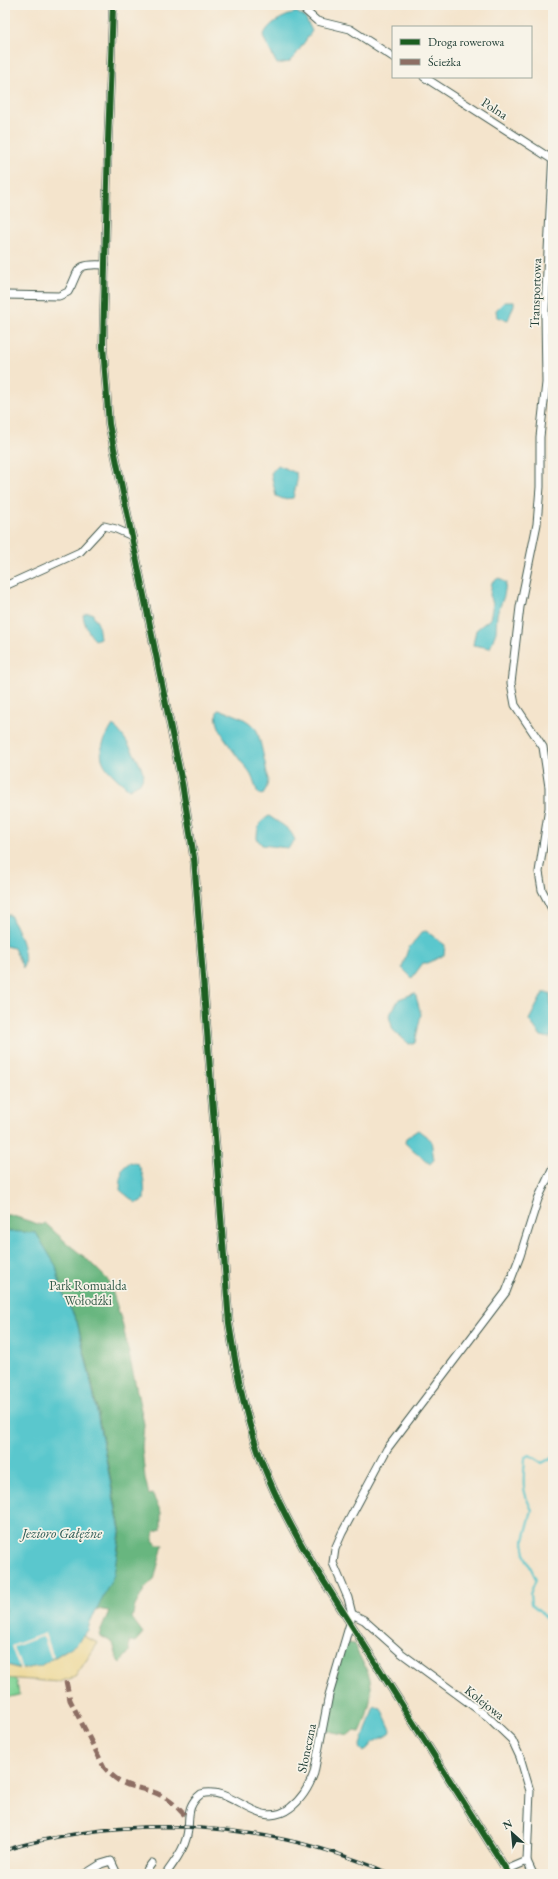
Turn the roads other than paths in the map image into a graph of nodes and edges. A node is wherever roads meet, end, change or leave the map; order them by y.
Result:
1 (113, 5) edge
2 (299, 5) edge
3 (392, 56) edge
4 (426, 78) edge
5 (553, 150) edge
6 (553, 160) edge
7 (105, 265) junction
8 (5, 294) edge
9 (132, 536) junction
10 (5, 586) edge
11 (553, 910) edge
12 (553, 1167) edge
13 (352, 1614) junction
14 (350, 1622) junction
15 (527, 1861) junction
16 (152, 1863) dead end
17 (507, 1872) edge
18 (85, 1874) edge
19 (117, 1874) edge
20 (144, 1874) edge
21 (166, 1874) edge
22 (533, 1874) edge

1 - 7 street
2 - 3 street
4 - 6 street, Polna
5 - 6 street, Transportowa
6 - 11 street, Transportowa
7 - 8 street
7 - 9 street
9 - 10 street
9 - 14 street
12 - 13 street
13 - 14 street
13 - 15 street, Kolejowa
14 - 17 street
14 - 21 street, Słoneczna
15 - 17 street
15 - 22 street, Kolejowa
16 - 20 street
18 - 19 street

